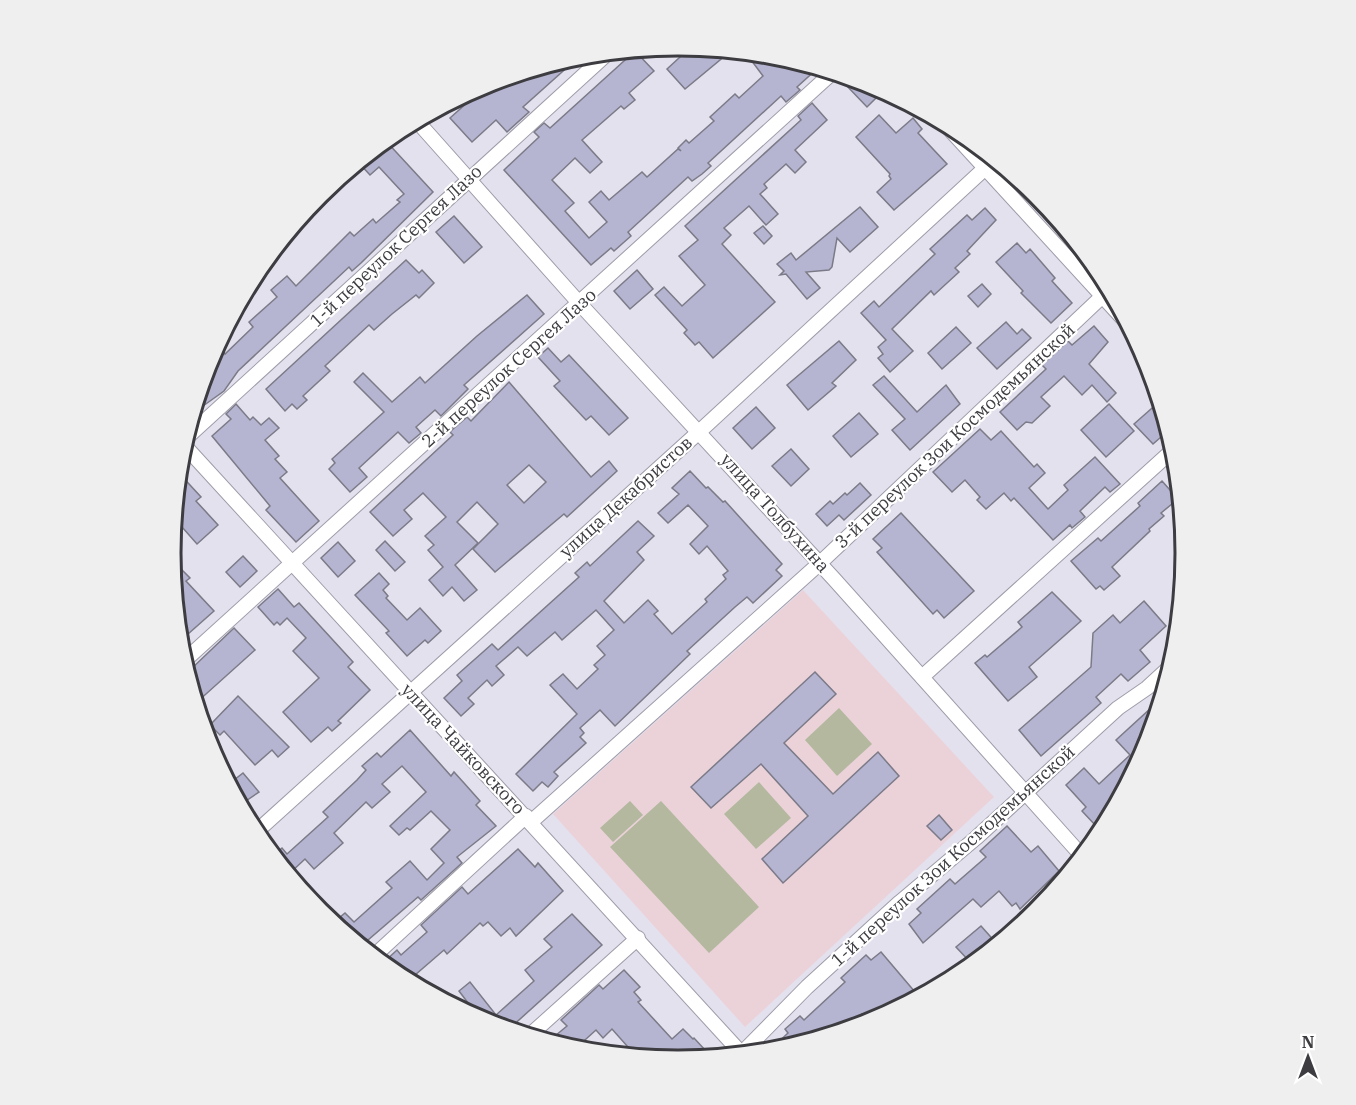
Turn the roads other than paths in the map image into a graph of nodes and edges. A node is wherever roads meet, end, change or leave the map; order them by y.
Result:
1 (598, 62) edge
2 (826, 78) edge
3 (422, 126) edge
4 (989, 164) edge
5 (999, 173) edge
6 (470, 178) junction
7 (1088, 272) edge
8 (1103, 295) edge
9 (580, 304) junction
10 (197, 430) edge
11 (700, 431) junction
12 (192, 451) edge
13 (1165, 457) edge
14 (820, 563) junction
15 (292, 565) junction
16 (192, 654) edge
17 (922, 676) junction
18 (1159, 678) edge
19 (410, 692) junction
20 (1025, 793) junction
21 (528, 819) junction
22 (263, 826) edge
23 (1076, 849) edge
24 (638, 938) junction
25 (380, 951) edge
26 (537, 1029) edge
27 (752, 1044) edge
28 (735, 1046) edge

1 - 6 street, 1-й переулок Сергея Лазо
2 - 9 street, 2-й переулок Сергея Лазо
3 - 6 street, улица Толбухина
4 - 11 street, улица Декабристов
5 - 7 street
6 - 9 street, улица Толбухина
6 - 10 street, 1-й переулок Сергея Лазо
8 - 14 street, 3-й переулок Зои Космодемьянской
9 - 11 street, улица Толбухина
9 - 15 street, 2-й переулок Сергея Лазо
11 - 14 street, улица Толбухина
11 - 19 street, улица Декабристов
12 - 15 street, улица Чайковского
13 - 17 street
14 - 17 street, улица Толбухина
14 - 21 street, 3-й переулок Зои Космодемьянской
15 - 16 street, 2-й переулок Сергея Лазо
15 - 19 street, улица Чайковского
17 - 20 street, улица Толбухина
18 - 20 street, 1-й переулок Зои Космодемьянской
19 - 21 street, улица Чайковского
19 - 22 street, улица Декабристов
20 - 23 street, улица Толбухина
20 - 27 street, 1-й переулок Зои Космодемьянской
21 - 24 street, улица Чайковского
21 - 25 street, 3-й переулок Зои Космодемьянской
24 - 26 street
24 - 28 street, улица Чайковского

